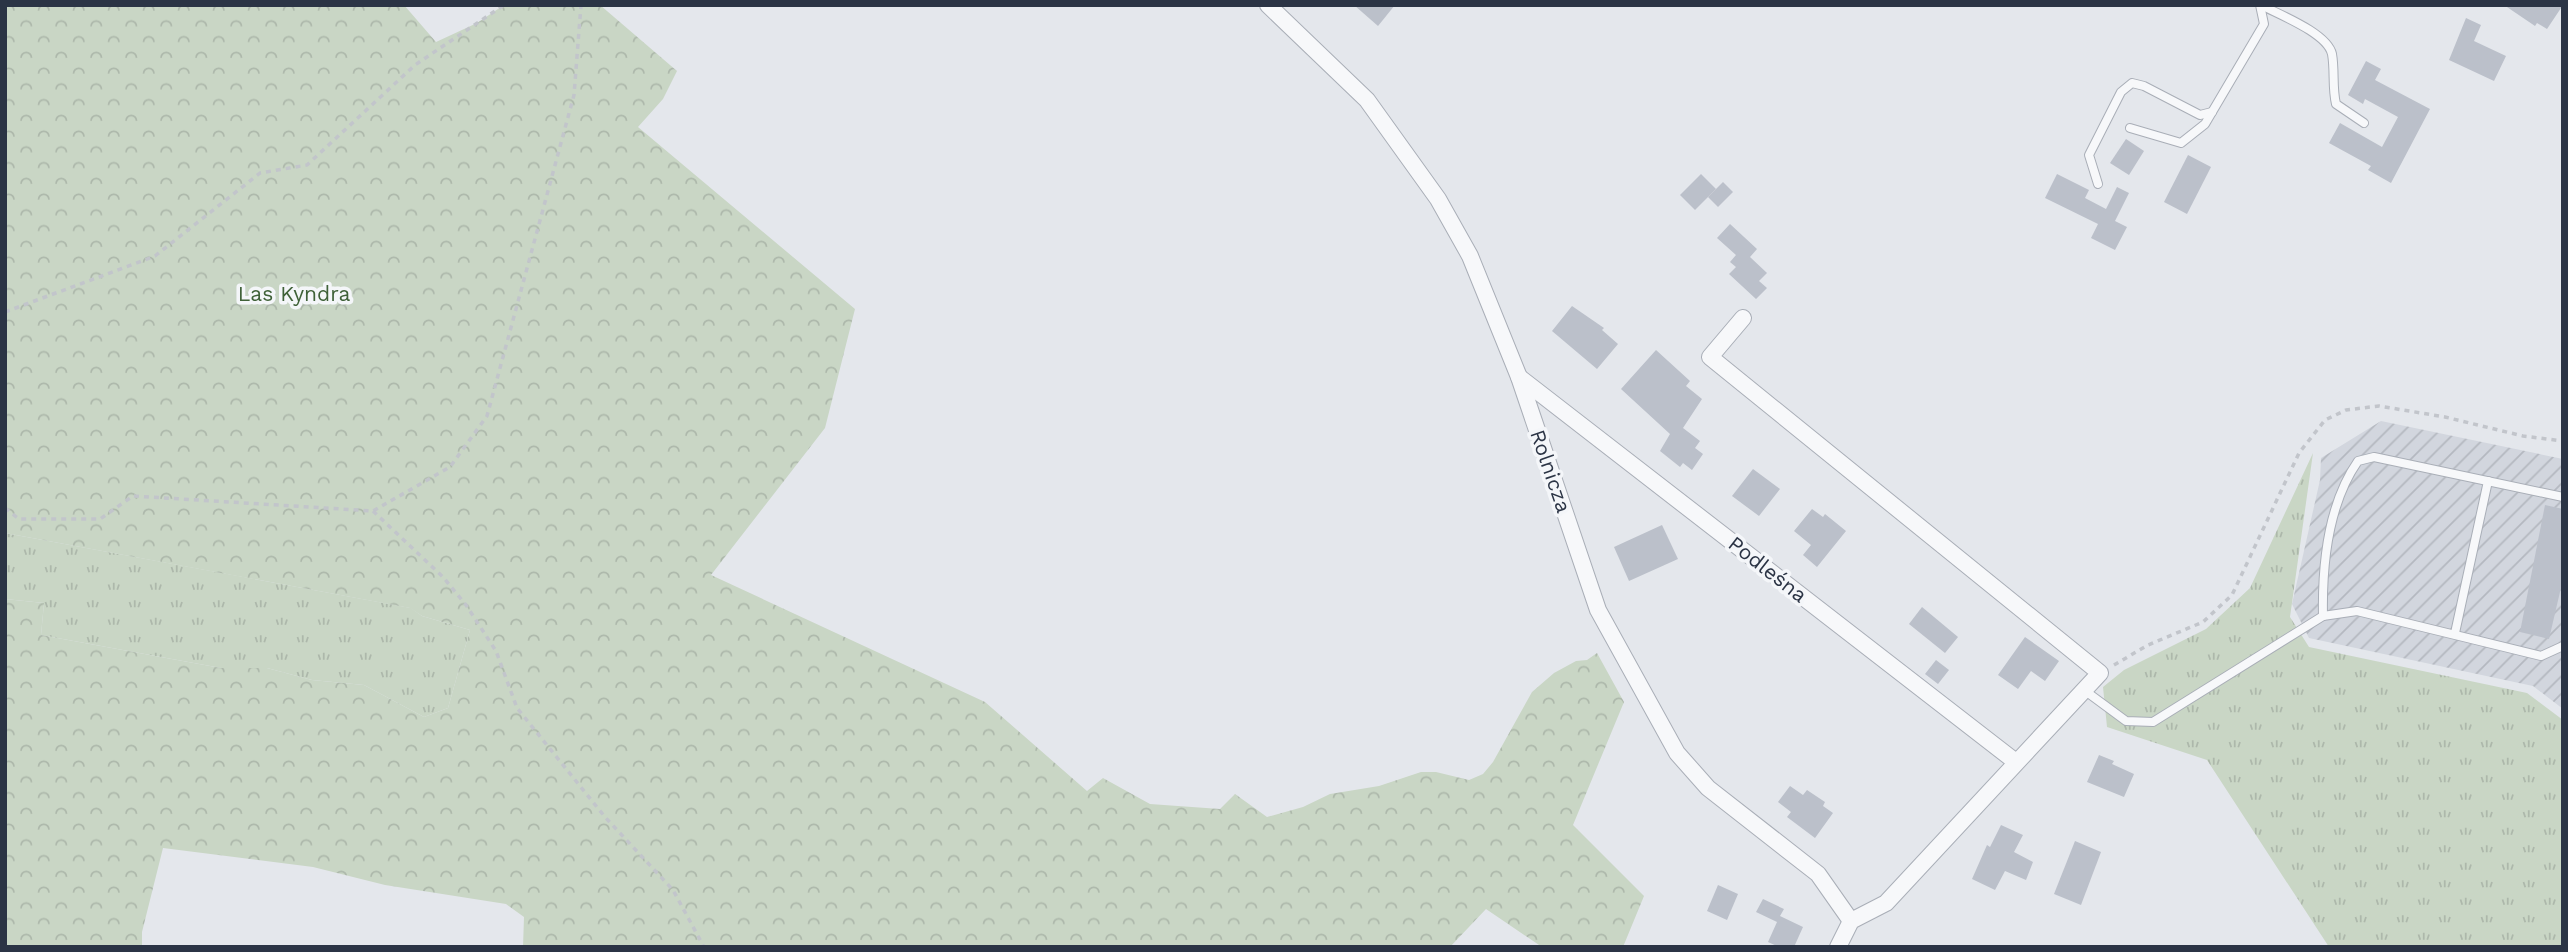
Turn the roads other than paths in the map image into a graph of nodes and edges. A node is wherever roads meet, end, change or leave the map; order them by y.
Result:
1 (1268, 5) edge
2 (2260, 5) edge
3 (2212, 112) junction
4 (2364, 123) dead end
5 (2130, 128) dead end
6 (2098, 184) dead end
7 (1742, 318) dead end
8 (1519, 377) junction
9 (2488, 481) junction
10 (2563, 497) edge
11 (2323, 616) junction
12 (2455, 633) junction
13 (2563, 646) edge
14 (2084, 690) junction
15 (2016, 762) junction
16 (1851, 921) junction
17 (1838, 947) edge

1 - 8 street, Rolnicza
2 - 3 lane
2 - 4 lane
3 - 5 lane
3 - 6 lane
7 - 14 street
8 - 15 street, Podleśna
8 - 16 street, Rolnicza
9 - 10 lane
9 - 11 lane
9 - 12 lane
11 - 12 lane
11 - 14 lane
12 - 13 lane
14 - 15 street
15 - 16 street
16 - 17 street

